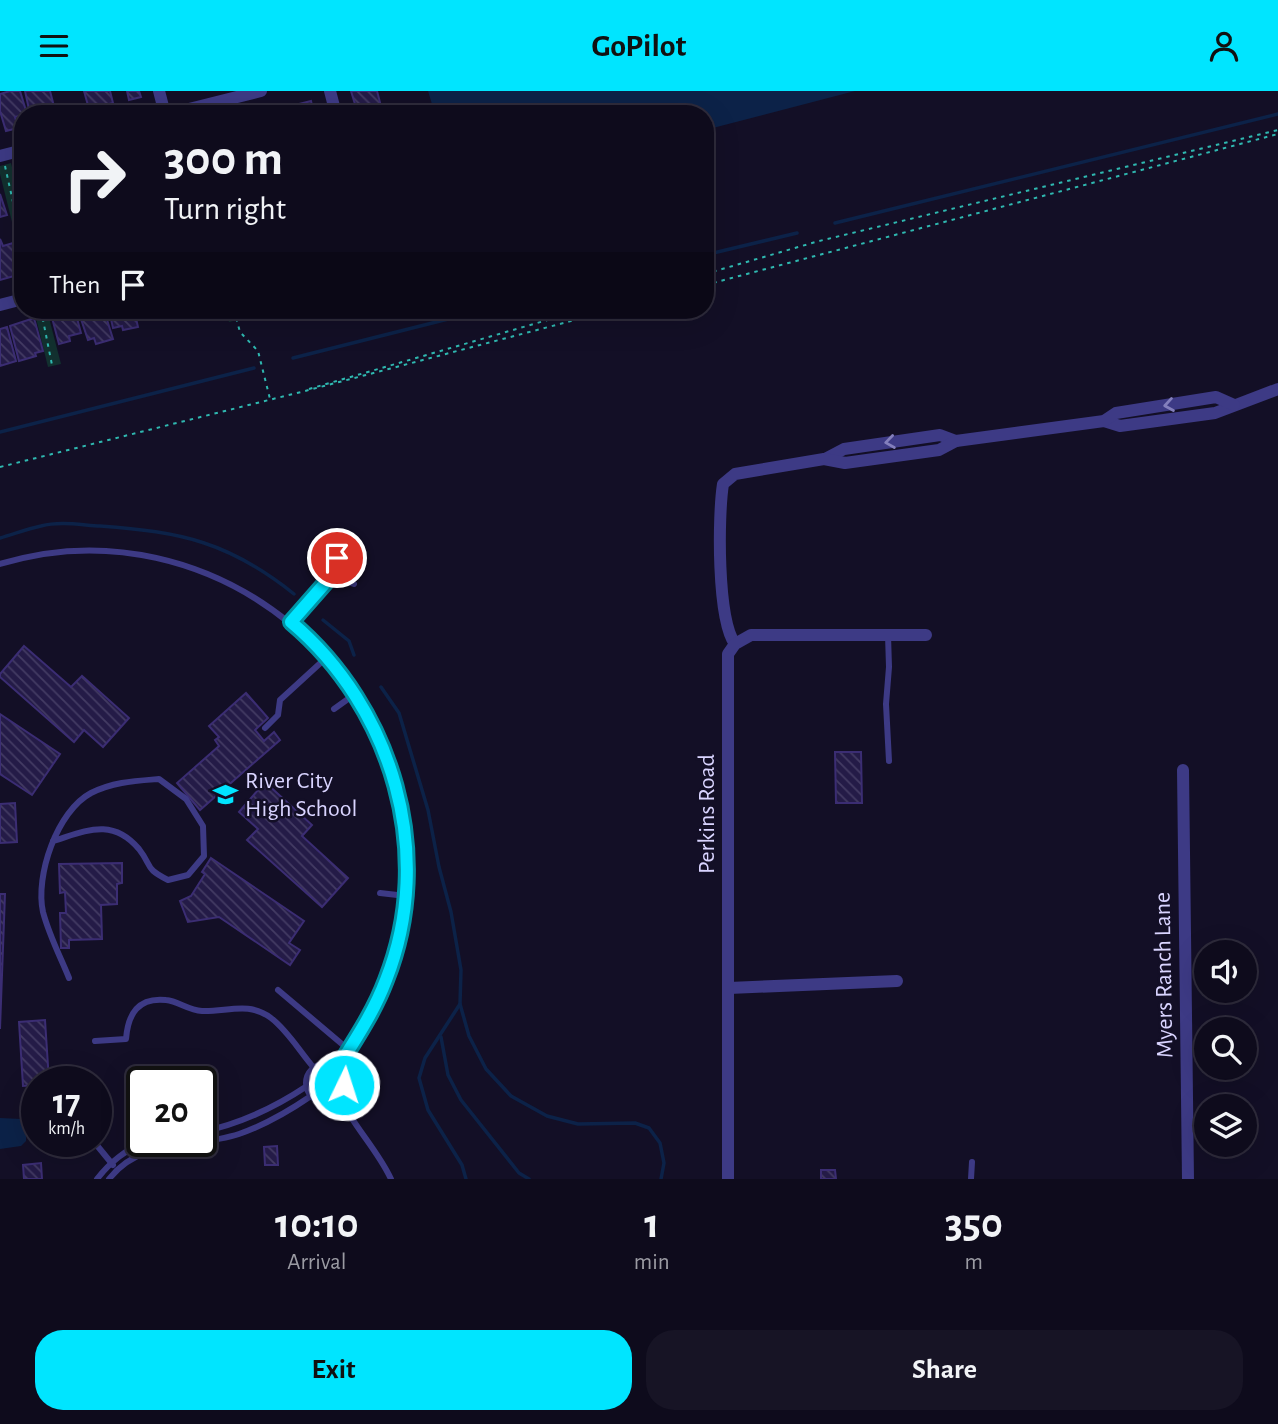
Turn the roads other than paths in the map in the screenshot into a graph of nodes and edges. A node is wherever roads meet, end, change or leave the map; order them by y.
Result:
1 (261, 91) edge
2 (204, 105) edge
3 (1278, 389) edge
4 (337, 558) dead end
5 (0, 564) edge
6 (329, 576) junction
7 (354, 584) dead end
8 (291, 622) junction
9 (888, 635) junction
10 (926, 635) dead end
11 (735, 644) junction
12 (327, 657) junction
13 (355, 694) junction
14 (334, 709) dead end
15 (265, 728) dead end
16 (889, 761) dead end
17 (1183, 770) dead end
18 (53, 841) junction
19 (380, 893) dead end
20 (405, 896) junction
21 (69, 978) dead end
22 (898, 981) dead end
23 (729, 988) junction
24 (278, 990) dead end
25 (94, 1041) dead end
26 (349, 1050) junction
27 (314, 1068) junction
28 (337, 1069) junction
29 (307, 1086) junction
30 (311, 1096) junction
31 (339, 1096) junction
32 (217, 1126) edge
33 (126, 1150) edge
34 (106, 1157) edge
35 (110, 1162) junction
36 (972, 1162) dead end
37 (116, 1169) junction
38 (97, 1179) edge
39 (109, 1179) edge
40 (391, 1179) edge
41 (728, 1179) edge
42 (971, 1179) edge
43 (1188, 1179) edge

1 - 2 street
3 - 11 street
4 - 6 lane
5 - 8 lane
6 - 7 lane
6 - 8 lane
8 - 12 lane
9 - 10 street
9 - 11 street
9 - 16 lane
11 - 23 street, Perkins Road
12 - 13 lane
12 - 15 lane
13 - 14 lane
13 - 20 lane
17 - 43 street, Myers Ranch Lane
18 - 18 lane
18 - 21 lane
19 - 20 lane
20 - 26 lane
22 - 23 street
23 - 41 street, Perkins Road
24 - 26 lane
25 - 27 lane
26 - 28 lane
27 - 28 lane
27 - 29 lane
28 - 31 lane
29 - 30 lane
29 - 32 lane
30 - 31 lane
30 - 37 lane
31 - 40 lane
33 - 35 lane
34 - 35 lane
35 - 37 lane
35 - 38 lane
36 - 42 lane
37 - 39 lane

